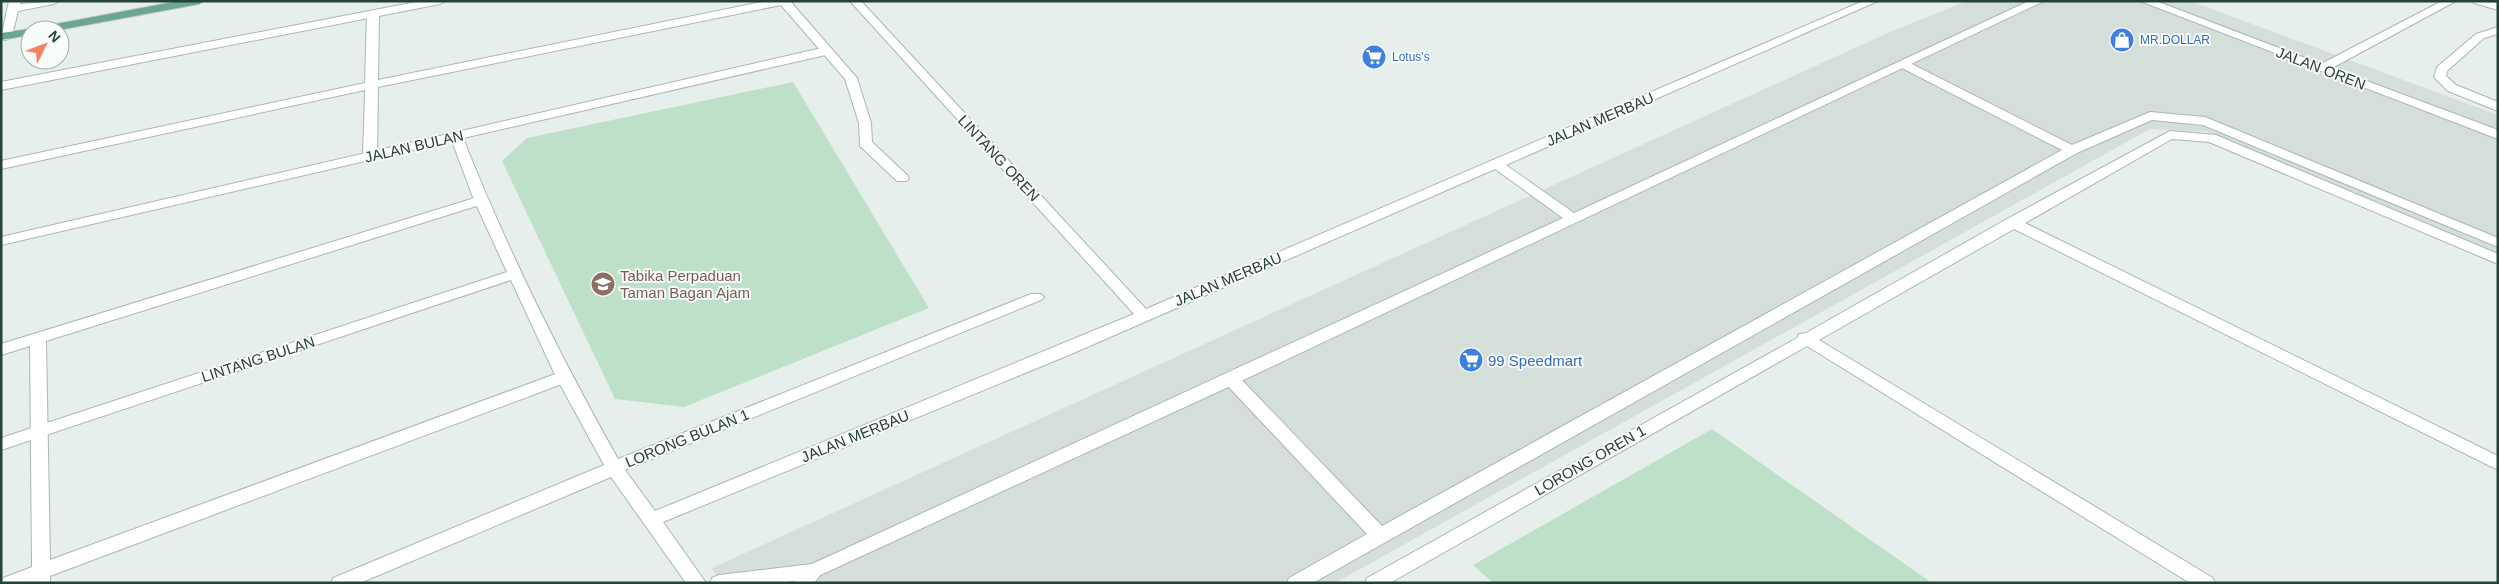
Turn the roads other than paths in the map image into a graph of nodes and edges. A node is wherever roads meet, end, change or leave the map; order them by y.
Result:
1 (54, 1) edge
2 (199, 1) edge
3 (365, 1) edge
4 (378, 1) edge
5 (440, 1) edge
6 (855, 1) edge
7 (1873, 1) edge
8 (2039, 1) edge
9 (2145, 1) edge
10 (2451, 1) edge
11 (2478, 1) edge
12 (15, 5) edge
13 (2498, 7) edge
14 (373, 14) junction
15 (70, 25) edge
16 (2498, 30) edge
17 (20, 34) edge
18 (3, 37) edge
19 (826, 51) junction
20 (1904, 64) junction
21 (2322, 68) junction
22 (371, 85) junction
23 (1, 86) edge
24 (2498, 106) edge
25 (2498, 135) edge
26 (456, 136) junction
27 (2072, 150) junction
28 (370, 156) junction
29 (1496, 164) junction
30 (1, 165) edge
31 (902, 178) dead end
32 (481, 200) junction
33 (1573, 219) junction
34 (2012, 222) junction
35 (1, 242) edge
36 (2498, 243) edge
37 (2498, 260) edge
38 (516, 274) junction
39 (1036, 297) dead end
40 (1143, 315) junction
41 (1805, 338) junction
42 (38, 339) junction
43 (1, 350) edge
44 (564, 377) junction
45 (1231, 379) junction
46 (39, 432) junction
47 (1, 444) edge
48 (2498, 464) edge
49 (614, 468) junction
50 (652, 519) junction
51 (1381, 537) junction
52 (41, 577) edge
53 (808, 577) edge
54 (10, 583) edge
55 (340, 583) edge
56 (697, 583) edge
57 (719, 583) edge
58 (1296, 583) edge
59 (1374, 583) edge
60 (2206, 583) edge

1 - 12 street
2 - 15 main road
3 - 14 street
4 - 14 street
5 - 14 street
6 - 40 street, LINTANG OREN
7 - 29 street, JALAN MERBAU
8 - 20 street
9 - 21 street, JALAN OREN
10 - 21 street
11 - 13 street
12 - 18 street
14 - 22 street
14 - 23 street
16 - 24 street
17 - 18 main road
19 - 22 street
19 - 26 street, JALAN BULAN
19 - 31 street
20 - 27 street
20 - 33 street
21 - 25 street, JALAN OREN
22 - 28 street
22 - 30 street
26 - 28 street, JALAN BULAN
26 - 32 street
27 - 36 street
27 - 51 street
28 - 35 street, JALAN BULAN
29 - 33 street
29 - 40 street, JALAN MERBAU
32 - 38 street
32 - 42 street
33 - 45 street
34 - 37 street, LORONG OREN 1
34 - 41 street, LORONG OREN 1
34 - 48 street
38 - 44 street
38 - 46 street, LINTANG BULAN
39 - 49 street, LORONG BULAN 1
40 - 50 street, JALAN MERBAU
41 - 59 street, LORONG OREN 1
41 - 60 street
42 - 43 street
42 - 46 street
44 - 49 street
44 - 52 street
45 - 51 street
45 - 53 street
46 - 47 street, LINTANG BULAN
46 - 52 street
49 - 50 street
49 - 55 street, LORONG BULAN 1
50 - 56 street
51 - 58 street
52 - 54 street
53 - 57 street

